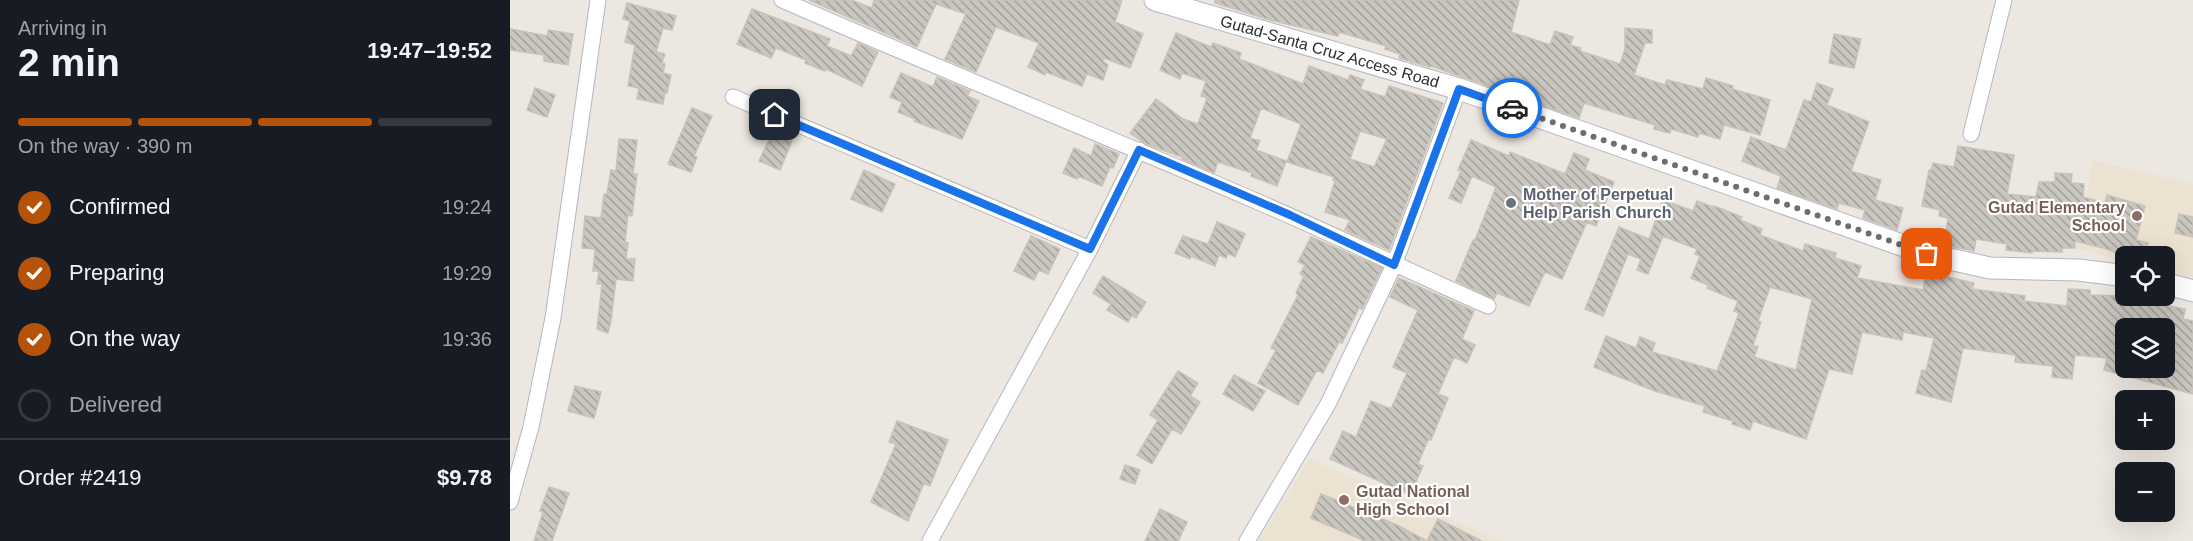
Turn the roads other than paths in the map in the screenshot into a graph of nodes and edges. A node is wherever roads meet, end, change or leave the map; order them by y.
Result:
1 (598, 0) edge
2 (782, 0) edge
3 (1155, 0) edge
4 (2004, 0) edge
5 (1459, 89) junction
6 (733, 97) dead end
7 (1971, 134) dead end
8 (1139, 150) junction
9 (1090, 249) junction
10 (1394, 265) junction
11 (2115, 275) edge
12 (2175, 286) edge
13 (2193, 291) edge
14 (1488, 306) dead end
15 (510, 502) edge
16 (930, 541) edge
17 (1248, 541) edge

1 - 15 street
2 - 8 street
3 - 5 main road, Gutad-Santa Cruz Access Road
4 - 7 street
5 - 10 street
5 - 11 main road, Gutad-Santa Cruz Access Road
6 - 9 street
8 - 9 street
8 - 10 street
9 - 16 street
10 - 14 street
10 - 17 street
12 - 13 main road

